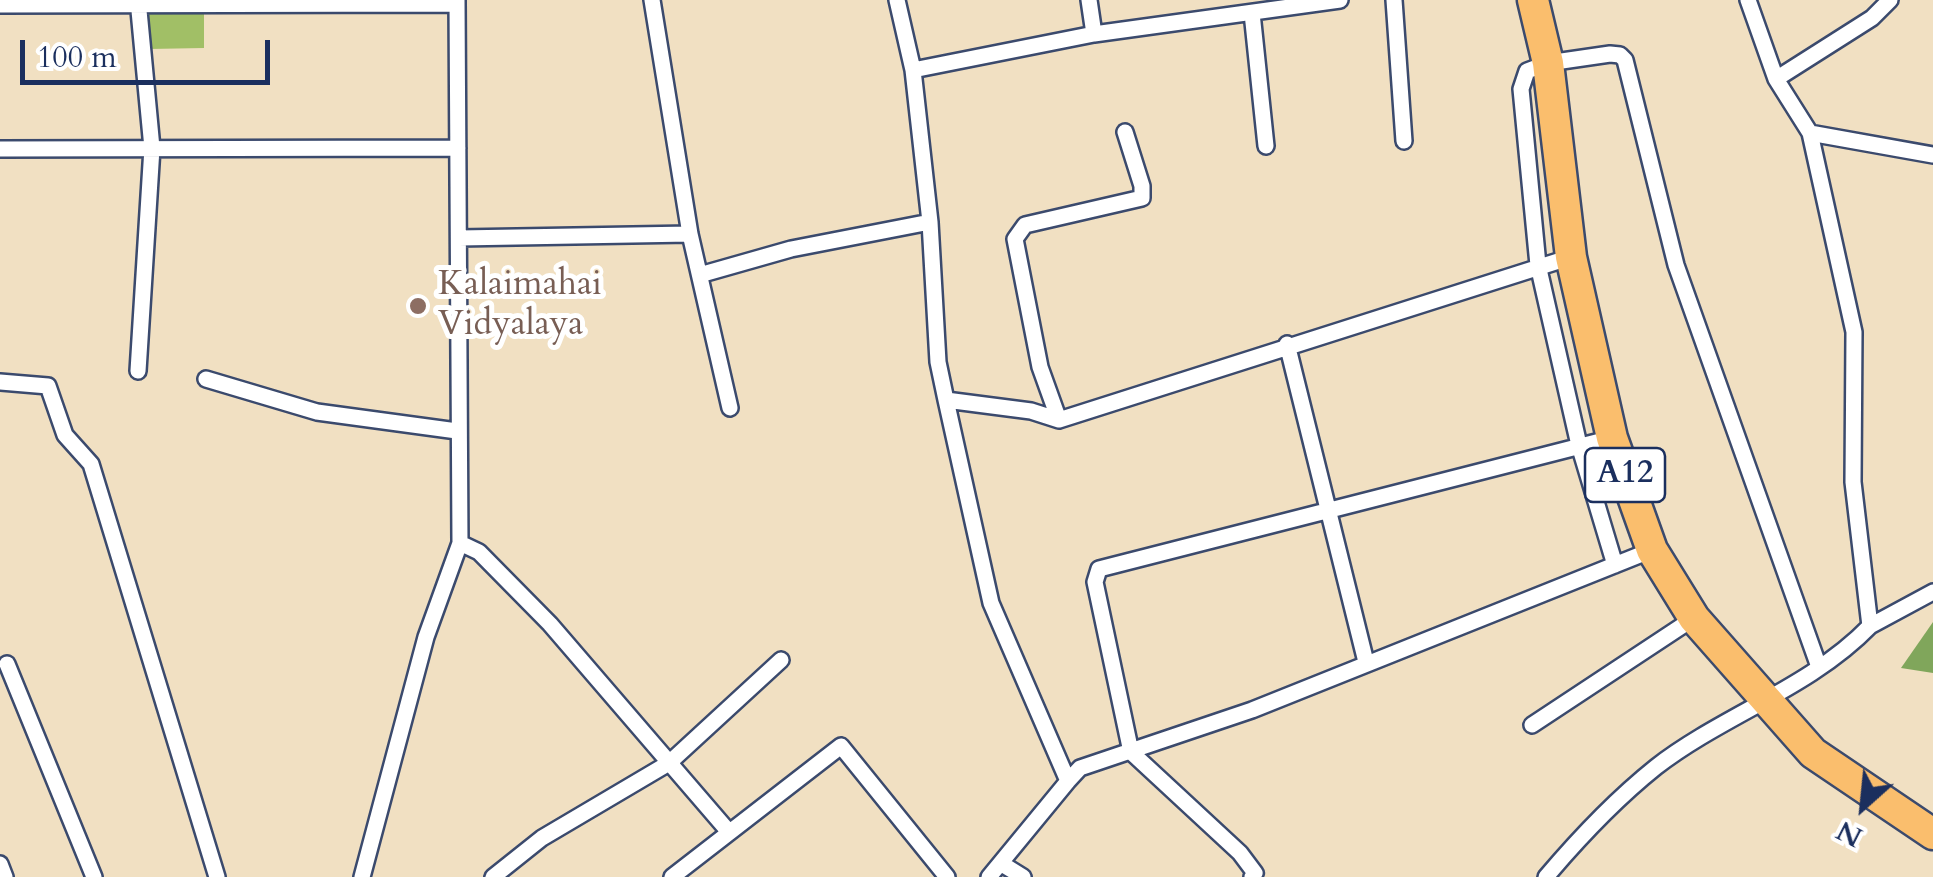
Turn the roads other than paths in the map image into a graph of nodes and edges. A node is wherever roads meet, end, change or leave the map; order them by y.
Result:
1 (652, 0) edge
2 (897, 0) edge
3 (1089, 0) edge
4 (1340, 0) edge
5 (1394, 0) edge
6 (1533, 0) edge
7 (1748, 0) edge
8 (1890, 0) edge
9 (457, 2) edge
10 (138, 3) edge
11 (0, 5) edge
12 (1252, 12) junction
13 (1094, 34) junction
14 (1548, 63) junction
15 (913, 70) junction
16 (1776, 79) junction
17 (1125, 132) dead end
18 (1810, 133) junction
19 (1404, 141) dead end
20 (1266, 146) dead end
21 (152, 148) junction
22 (458, 148) junction
23 (0, 149) edge
24 (1933, 155) edge
25 (930, 222) junction
26 (690, 234) junction
27 (459, 238) junction
28 (1572, 257) junction
29 (1538, 264) junction
30 (702, 274) junction
31 (1287, 344) junction
32 (138, 370) dead end
33 (206, 379) dead end
34 (0, 382) edge
35 (946, 400) junction
36 (730, 408) dead end
37 (1059, 420) junction
38 (457, 431) junction
39 (1612, 438) junction
40 (1579, 445) junction
41 (1328, 514) junction
42 (460, 543) junction
43 (1652, 550) junction
44 (1615, 565) junction
45 (1933, 592) edge
46 (1694, 618) junction
47 (1870, 626) junction
48 (781, 660) dead end
49 (1366, 662) junction
50 (7, 664) dead end
51 (1819, 667) junction
52 (1766, 702) junction
53 (1532, 725) dead end
54 (1131, 752) junction
55 (669, 762) junction
56 (1068, 781) junction
57 (729, 832) junction
58 (1933, 834) edge
59 (0, 864) edge
60 (1002, 864) junction
61 (5, 877) edge
62 (94, 877) edge
63 (217, 877) edge
64 (362, 877) edge
65 (493, 877) edge
66 (672, 877) edge
67 (947, 877) edge
68 (990, 877) edge
69 (1023, 877) edge
70 (1252, 877) edge
71 (1546, 877) edge

1 - 26 street
2 - 15 street
3 - 13 street
4 - 12 street
5 - 19 street
6 - 14 highway, A12
7 - 16 street
8 - 16 street
9 - 10 street
9 - 22 street
10 - 11 street
10 - 21 street
12 - 13 street
12 - 20 street
13 - 15 street
14 - 28 highway, A12
14 - 29 street
14 - 51 street
15 - 25 street
16 - 18 street
17 - 37 street
18 - 24 street
18 - 47 street
21 - 22 street
21 - 23 street
21 - 32 street
22 - 27 street
25 - 30 street
25 - 35 street
26 - 27 street
26 - 30 street
27 - 38 street
28 - 29 street
28 - 39 highway, A12
29 - 31 street
29 - 40 street
30 - 36 street
31 - 37 street
31 - 41 street
33 - 38 street
34 - 63 street
35 - 37 street
35 - 56 street
38 - 42 street
39 - 40 street
39 - 43 highway, A12
40 - 41 street
40 - 44 street
41 - 49 street
41 - 54 street
42 - 55 street
42 - 64 street
43 - 44 street
43 - 46 highway, A12
44 - 49 street
45 - 47 street
46 - 52 highway, A12
46 - 53 street
47 - 51 street
48 - 55 street
49 - 54 street
50 - 62 street
51 - 52 street
52 - 58 highway, A12
52 - 71 street
54 - 56 street
54 - 70 street
55 - 57 street
55 - 65 street
56 - 60 street
57 - 66 street
57 - 67 street
59 - 61 street
60 - 68 street
60 - 69 street

